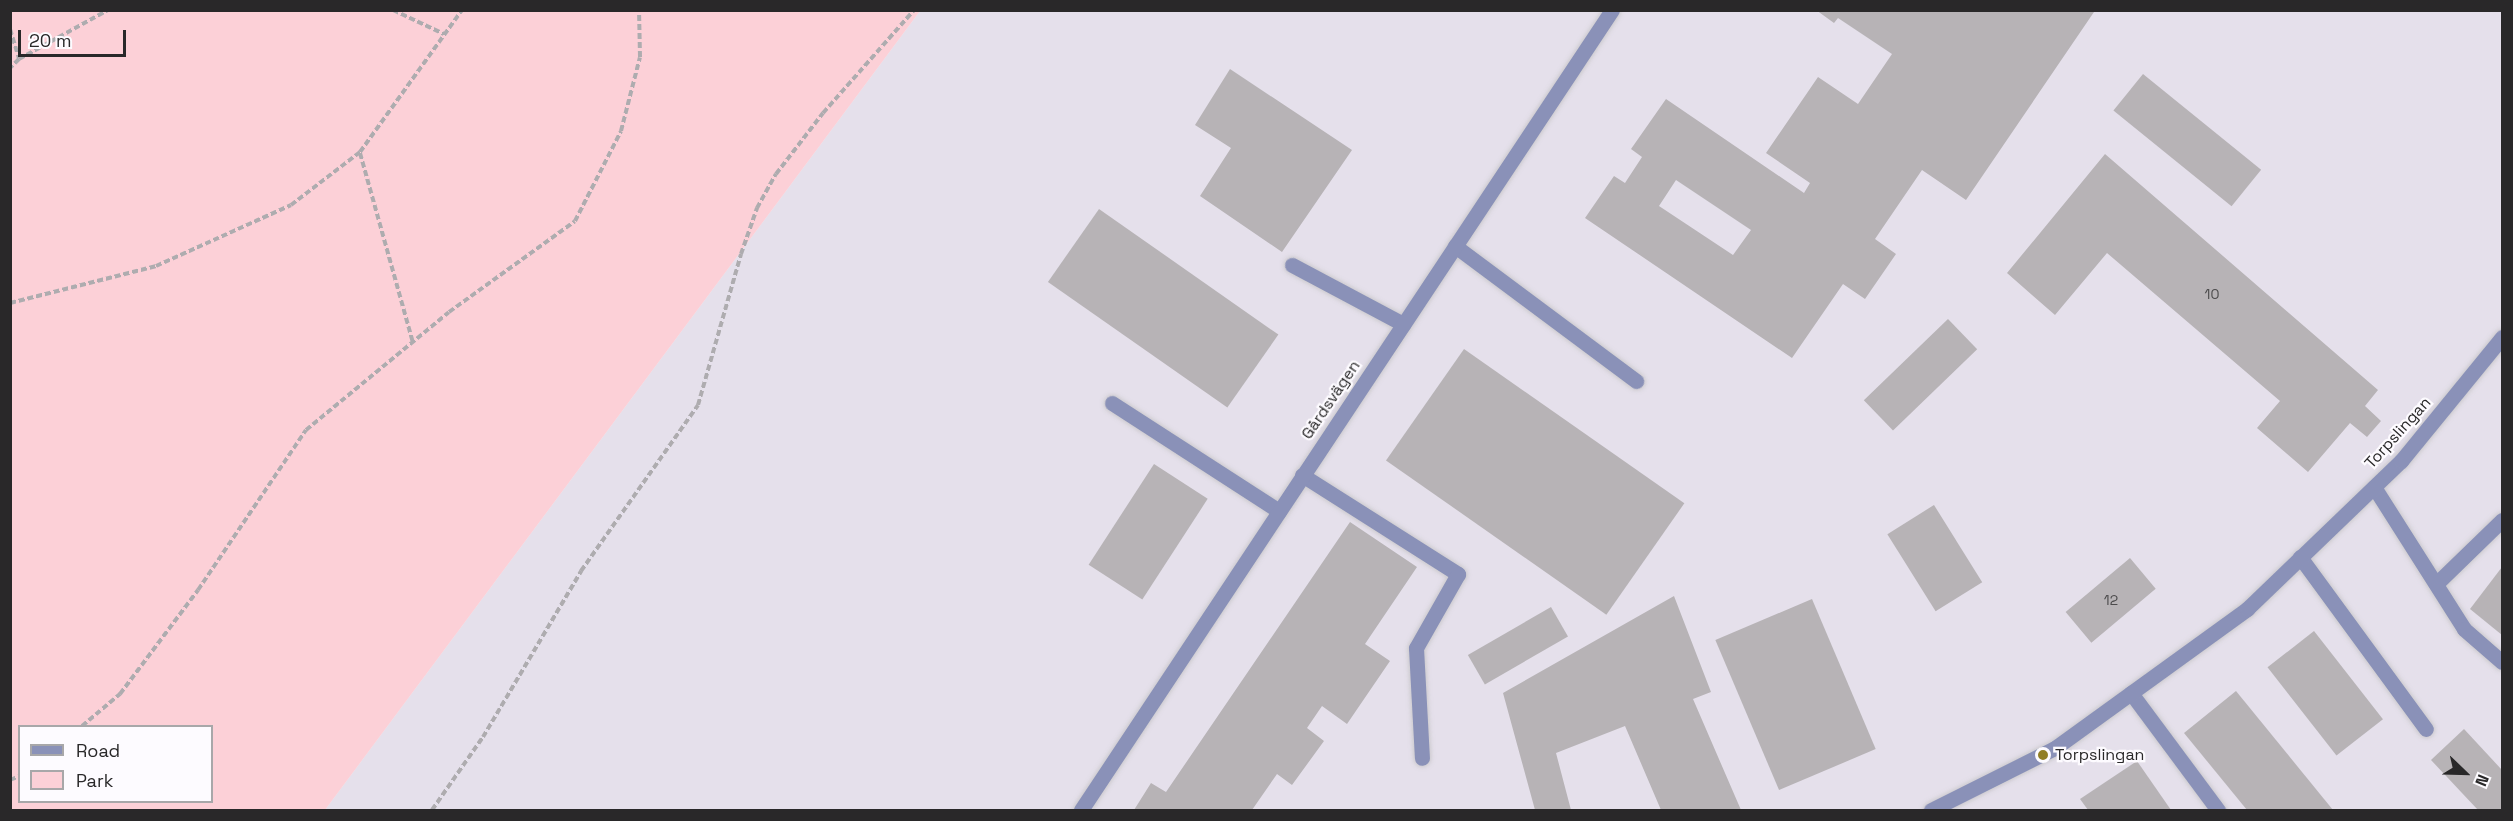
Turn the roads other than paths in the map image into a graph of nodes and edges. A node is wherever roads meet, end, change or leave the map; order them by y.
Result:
1 (1612, 10) edge
2 (1455, 246) junction
3 (1292, 265) dead end
4 (1403, 324) junction
5 (2502, 337) edge
6 (1636, 381) dead end
7 (1112, 403) dead end
8 (1302, 475) junction
9 (2374, 487) junction
10 (1279, 511) junction
11 (2502, 520) edge
12 (2300, 557) junction
13 (2436, 584) junction
14 (2502, 662) edge
15 (2131, 693) junction
16 (2426, 729) dead end
17 (1422, 758) dead end
18 (1081, 810) edge
19 (1931, 810) edge
20 (2218, 810) edge

1 - 2 street, Gårdsvägen
2 - 4 street, Gårdsvägen
2 - 6 street
3 - 4 street
4 - 8 street, Gårdsvägen
5 - 9 street, Torpslingan
7 - 10 street
8 - 10 street, Gårdsvägen
8 - 17 street
9 - 12 street, Torpslingan
9 - 13 street
10 - 18 street, Gårdsvägen
11 - 13 street
12 - 15 street, Torpslingan
12 - 16 street
13 - 14 street
15 - 19 street, Torpslingan
15 - 20 street

